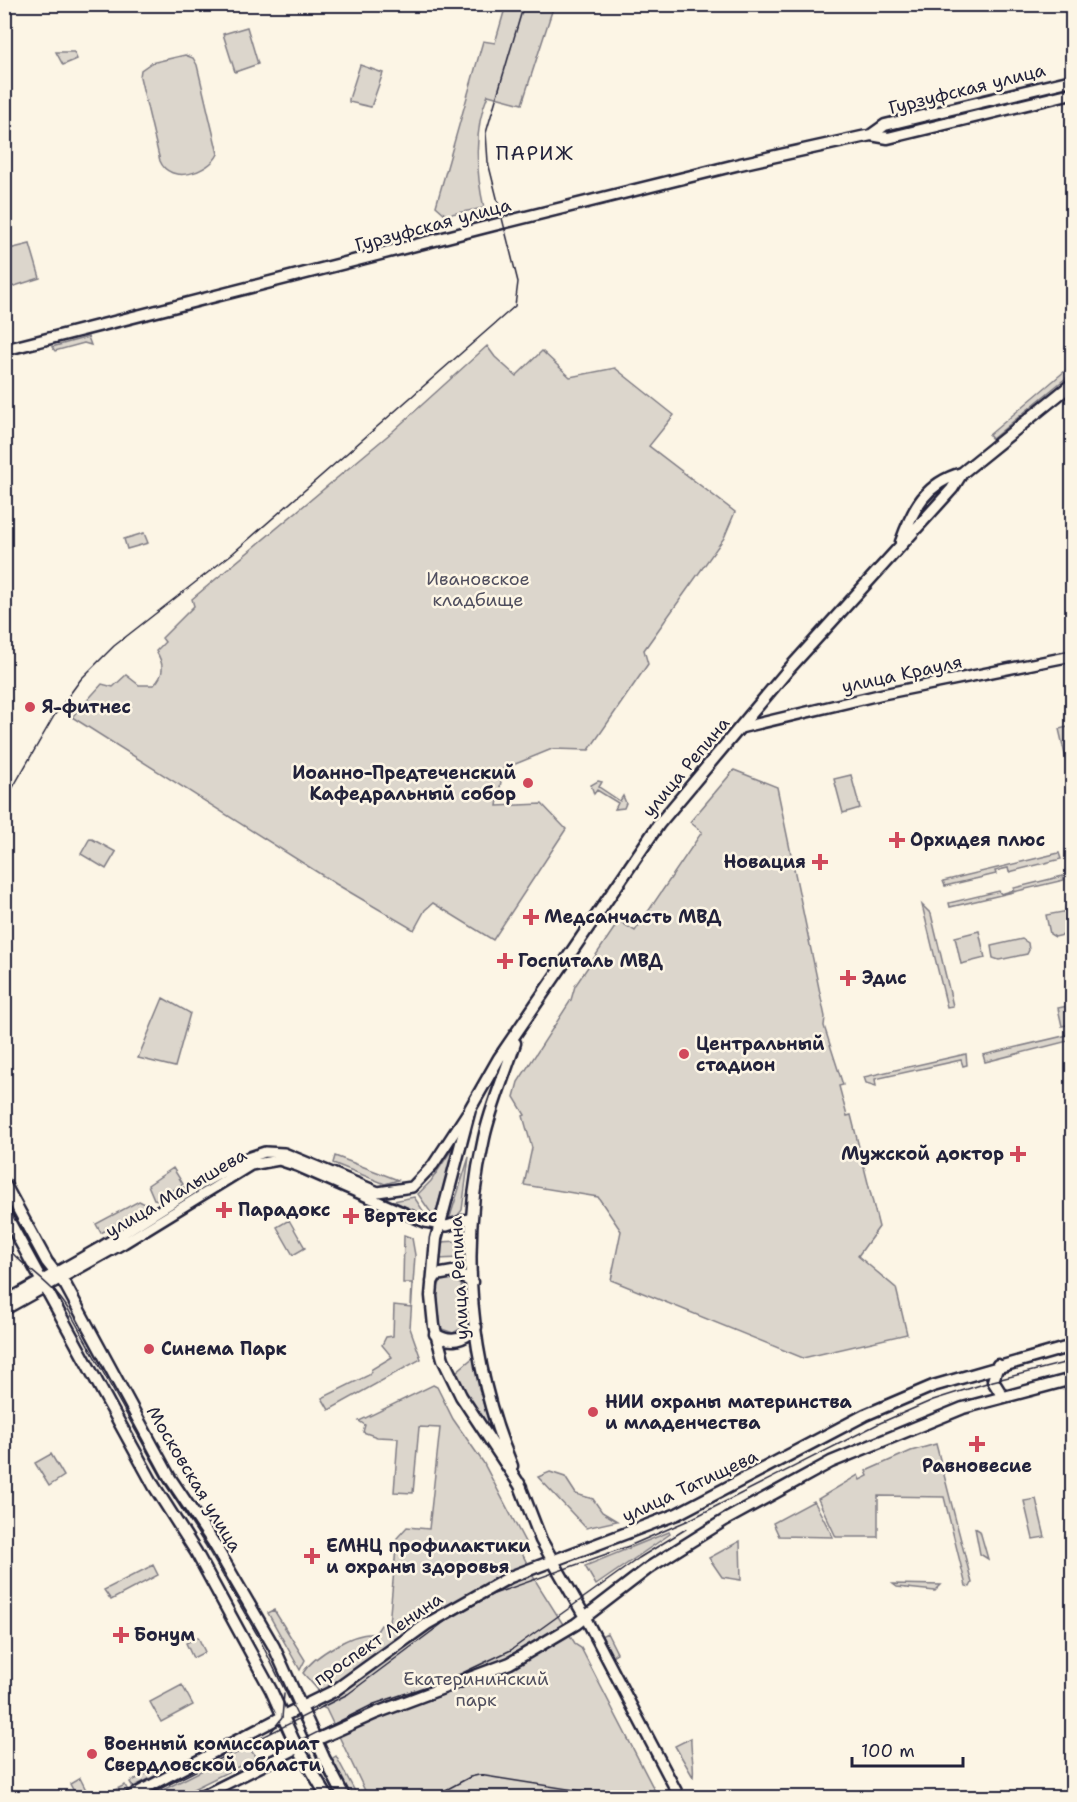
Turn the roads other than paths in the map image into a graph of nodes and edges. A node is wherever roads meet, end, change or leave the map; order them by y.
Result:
1 (1072, 80) edge
2 (1072, 93) edge
3 (872, 135) junction
4 (4, 351) edge
5 (1072, 384) edge
6 (1072, 656) edge
7 (740, 728) junction
8 (519, 1031) junction
9 (470, 1109) junction
10 (357, 1182) joint
11 (4, 1184) edge
12 (4, 1212) edge
13 (471, 1218) junction
14 (440, 1226) junction
15 (57, 1277) junction
16 (432, 1282) junction
17 (472, 1282) junction
18 (43, 1284) junction
19 (4, 1302) edge
20 (4, 1310) edge
21 (476, 1327) junction
22 (435, 1334) junction
23 (97, 1344) junction
24 (1072, 1346) edge
25 (80, 1352) junction
26 (998, 1365) junction
27 (1072, 1379) edge
28 (1003, 1397) junction
29 (521, 1487) junction
30 (552, 1559) junction
31 (585, 1617) junction
32 (303, 1707) junction
33 (281, 1717) junction
34 (317, 1739) junction
35 (298, 1748) junction
36 (127, 1797) edge
37 (198, 1797) edge
38 (328, 1797) edge
39 (345, 1797) edge
40 (680, 1797) edge

1 - 3 main road, Гурзуфская улица
2 - 3 main road, Гурзуфская улица
3 - 4 main road, Гурзуфская улица
5 - 7 main road, улица Репина
6 - 7 main road, улица Крауля
7 - 8 main road, улица Репина
8 - 9 main road, улица Репина
8 - 13 main road, улица Репина
9 - 10 main road, улица Репина
9 - 14 main road, улица Репина
10 - 15 main road, улица Малышева
11 - 15 main road, Московская улица
12 - 18 main road, Московская улица
13 - 14 main road
13 - 17 main road, улица Репина
14 - 15 main road, улица Малышева
14 - 16 main road, улица Репина
15 - 18 main road, улица Малышева
15 - 23 main road, Московская улица
16 - 17 main road
16 - 22 main road, улица Репина
17 - 21 main road, улица Репина
18 - 19 main road, улица Малышева
18 - 20 main road, улица Малышева
18 - 25 main road, Московская улица
21 - 22 main road
21 - 29 main road, улица Репина
22 - 29 main road, улица Репина
23 - 25 main road
23 - 32 main road, Московская улица
24 - 26 main road, улица Татищева
25 - 33 main road, Московская улица
26 - 28 main road
26 - 30 main road, улица Татищева
27 - 28 main road
28 - 31 main road
29 - 30 main road, улица Репина
30 - 31 main road, улица Репина
30 - 32 main road, проспект Ленина
31 - 34 main road
31 - 40 main road, улица Репина
32 - 33 main road, проспект Ленина
32 - 34 main road, Московская улица
33 - 35 main road, Московская улица
33 - 36 main road, проспект Ленина
34 - 35 main road
34 - 39 main road, Московская улица
35 - 37 main road
35 - 38 main road, Московская улица

